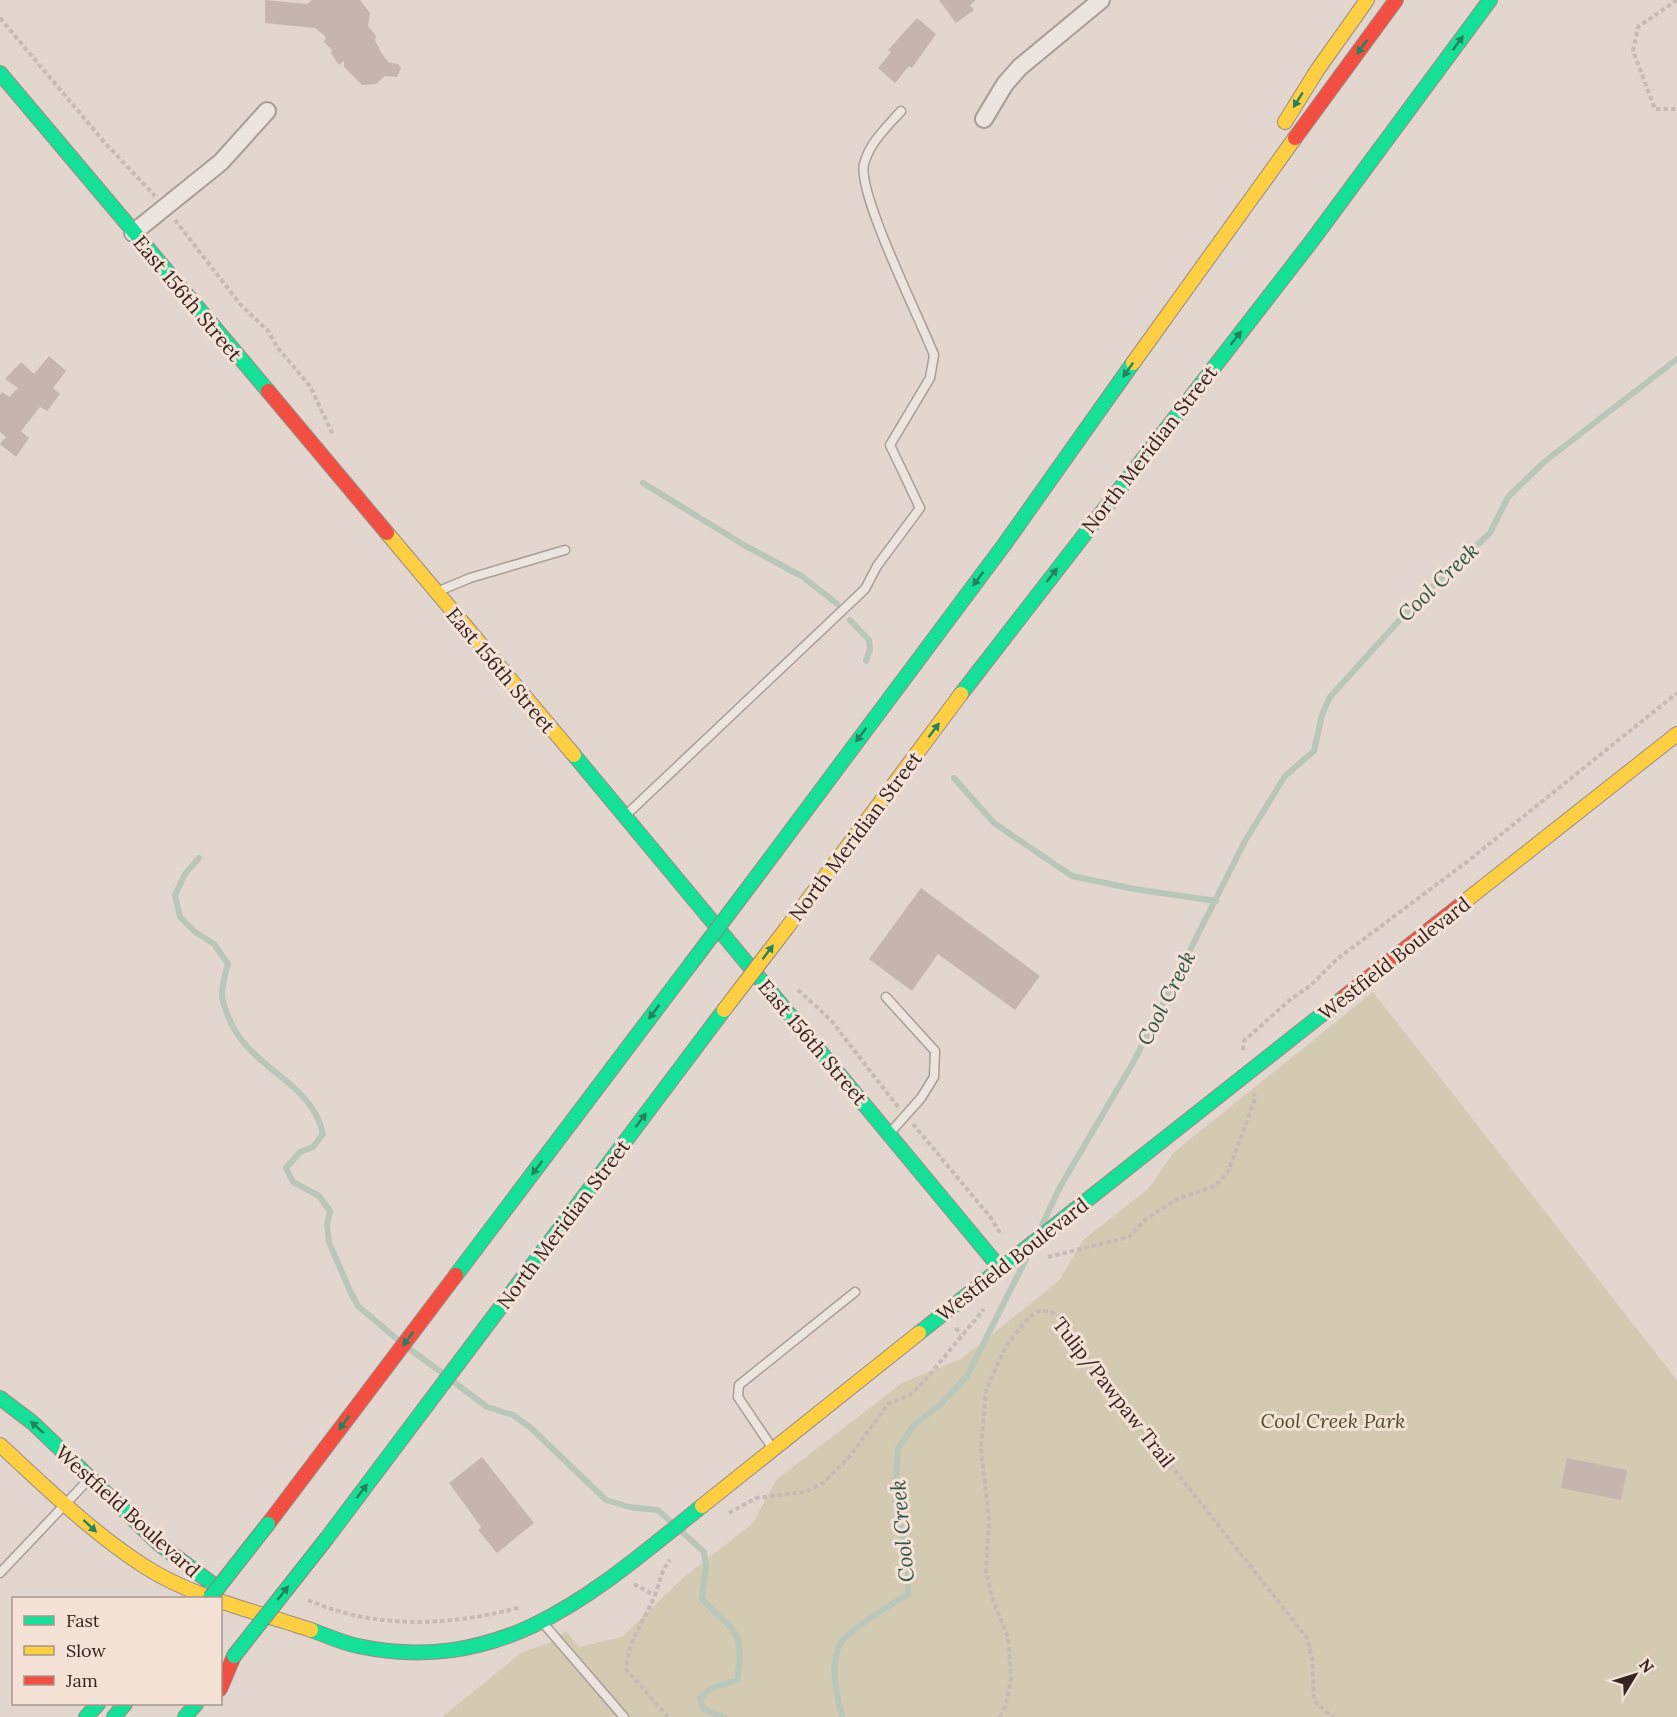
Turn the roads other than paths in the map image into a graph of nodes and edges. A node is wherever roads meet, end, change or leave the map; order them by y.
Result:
1 (1101, 0) edge
2 (1367, 0) edge
3 (1396, 0) edge
4 (1490, 0) edge
5 (1488, 27) dead end
6 (0, 73) edge
7 (267, 111) dead end
8 (901, 111) dead end
9 (984, 119) dead end
10 (1280, 130) dead end
11 (1261, 160) dead end
12 (133, 233) junction
13 (1311, 242) junction
14 (1162, 321) junction
15 (565, 550) dead end
16 (436, 593) junction
17 (1677, 734) edge
18 (625, 816) junction
19 (886, 997) dead end
20 (889, 1134) junction
21 (1000, 1268) junction
22 (855, 1292) dead end
23 (0, 1398) edge
24 (0, 1445) edge
25 (774, 1449) junction
26 (91, 1478) junction
27 (67, 1504) junction
28 (0, 1574) edge
29 (212, 1597) edge
30 (215, 1597) edge
31 (222, 1599) edge
32 (543, 1623) junction
33 (298, 1625) junction
34 (234, 1656) junction
35 (222, 1671) edge
36 (222, 1684) edge
37 (97, 1705) edge
38 (124, 1705) edge
39 (195, 1705) edge
40 (86, 1717) edge
41 (114, 1717) edge
42 (185, 1717) edge
43 (624, 1717) edge

1 - 9 street
2 -> 10 main road
3 -> 14 main road
13 -> 4 main road, North Meridian Street
5 - 13 main road
6 - 12 main road, East 156th Street
7 - 12 street
8 - 18 lane
11 - 14 main road
12 - 16 main road, East 156th Street
34 -> 13 main road, North Meridian Street, bridge
14 -> 29 main road, bridge
15 - 16 lane
16 - 18 main road, East 156th Street
17 - 21 main road, Westfield Boulevard
18 - 20 main road, East 156th Street
19 - 20 lane
20 - 21 main road, East 156th Street
21 - 25 main road, Westfield Boulevard
22 - 25 lane
26 -> 23 main road, Westfield Boulevard
24 - 27 main road, Westfield Boulevard
25 - 32 main road, Westfield Boulevard
26 - 27 lane
26 - 33 main road, Westfield Boulevard
27 - 28 lane
27 -> 30 main road, Westfield Boulevard
31 -> 33 main road, Westfield Boulevard
32 - 33 main road, Westfield Boulevard
32 - 43 lane
34 - 35 main road, North Meridian Street
34 - 36 main road
37 - 40 main road
38 - 41 main road
39 - 42 main road

